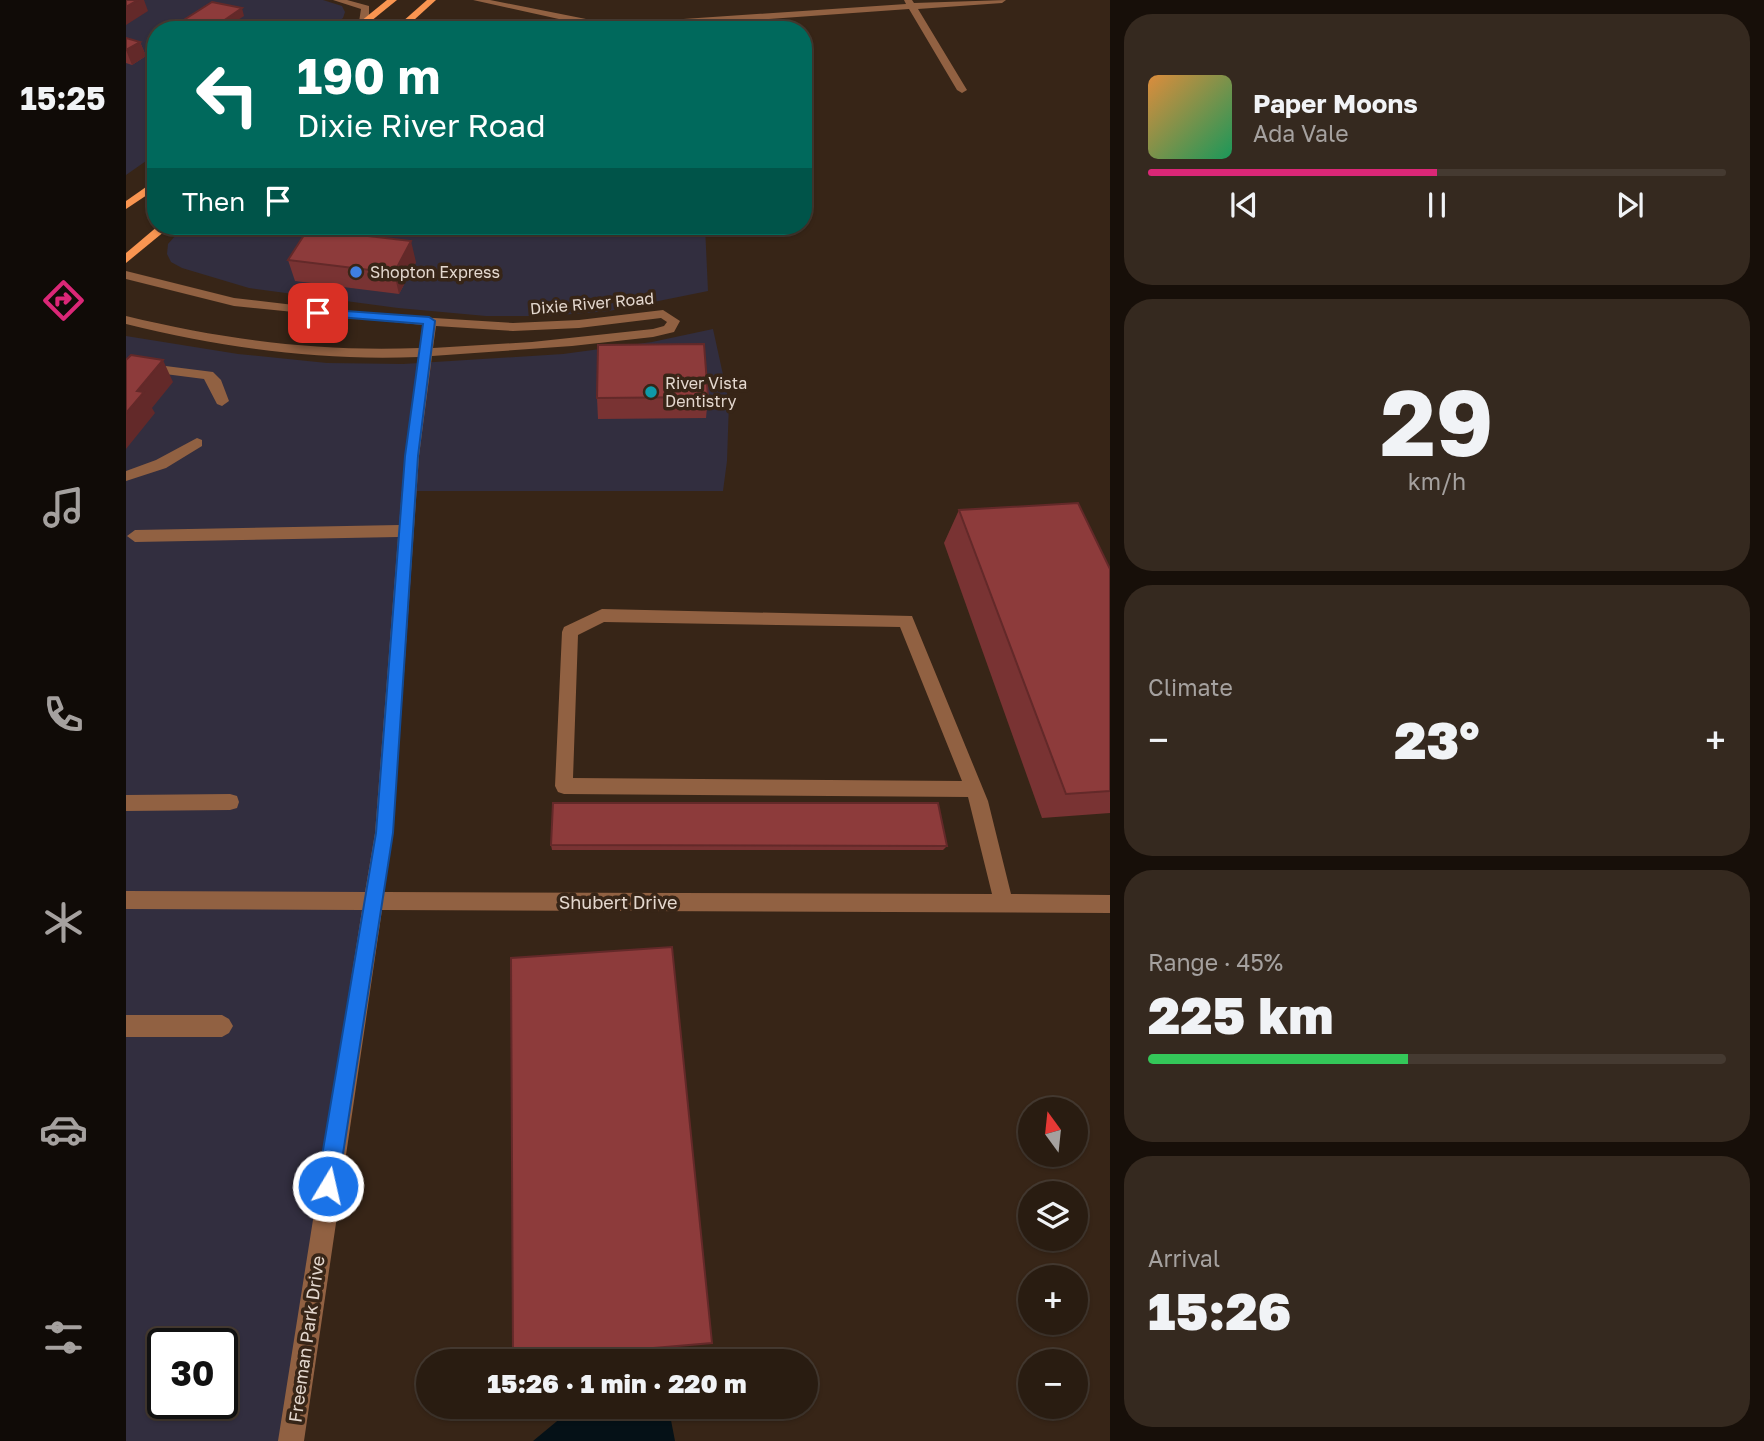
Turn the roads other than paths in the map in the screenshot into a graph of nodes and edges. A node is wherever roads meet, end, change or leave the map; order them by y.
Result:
1 (337, 0) edge
2 (393, 0) edge
3 (432, 0) edge
4 (477, 0) edge
5 (1002, 0) edge
6 (910, 3) edge
7 (364, 21) edge
8 (365, 21) edge
9 (408, 21) edge
10 (581, 21) edge
11 (671, 21) edge
12 (962, 90) dead end
13 (147, 190) edge
14 (126, 206) edge
15 (154, 235) edge
16 (126, 259) edge
17 (126, 275) edge
18 (126, 320) edge
19 (429, 321) junction
20 (425, 352) junction
21 (126, 365) edge
22 (222, 401) dead end
23 (197, 443) dead end
24 (126, 476) edge
25 (406, 531) junction
26 (135, 536) dead end
27 (974, 789) junction
28 (230, 802) dead end
29 (126, 803) edge
30 (126, 900) edge
31 (373, 901) junction
32 (1003, 904) junction
33 (1110, 904) edge
34 (126, 1026) edge
35 (222, 1026) dead end
36 (291, 1441) edge

1 - 7 street
2 - 8 main road
3 - 9 main road
4 - 10 street
5 - 6 street
6 - 11 street
6 - 12 street
13 - 14 main road
15 - 16 main road
17 - 19 street, Dixie River Road
18 - 20 street, Dixie River Road
19 - 20 street, Freeman Park Drive
19 - 20 street, Dixie River Road
20 - 25 street, Freeman Park Drive
21 - 22 street
23 - 24 street
25 - 26 street
25 - 31 street, Freeman Park Drive
27 - 27 street
27 - 32 street
28 - 29 street
30 - 31 street, Shubert Drive
31 - 32 street, Shubert Drive
31 - 36 street, Freeman Park Drive
32 - 33 street, Shubert Drive
34 - 35 street

